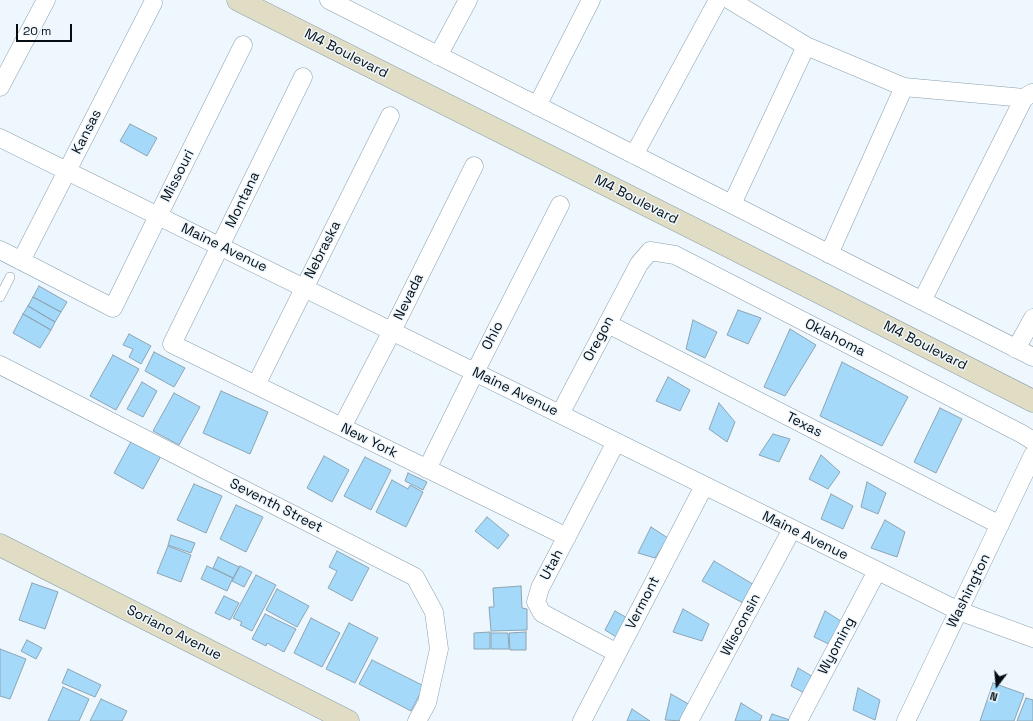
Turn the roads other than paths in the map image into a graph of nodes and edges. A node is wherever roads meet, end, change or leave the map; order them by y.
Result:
1 (46, 0) edge
2 (238, 0) edge
3 (328, 0) edge
4 (468, 0) edge
5 (591, 0) edge
6 (718, 0) edge
7 (730, 0) edge
8 (153, 3) dead end
9 (350, 5) edge
10 (243, 45) dead end
11 (806, 46) junction
12 (438, 56) junction
13 (303, 77) dead end
14 (0, 87) edge
15 (904, 87) junction
16 (1029, 95) edge
17 (537, 106) junction
18 (390, 116) dead end
19 (0, 138) edge
20 (634, 155) junction
21 (474, 166) dead end
22 (67, 171) junction
23 (732, 204) junction
24 (560, 205) dead end
25 (158, 216) junction
26 (220, 246) junction
27 (0, 250) edge
28 (829, 254) junction
29 (21, 261) junction
30 (639, 264) joint
31 (10, 278) dead end
32 (304, 288) junction
33 (0, 297) edge
34 (922, 301) junction
35 (1033, 318) edge
36 (608, 324) junction
37 (392, 331) junction
38 (172, 344) joint
39 (1016, 349) junction
40 (1033, 357) edge
41 (0, 365) edge
42 (475, 372) junction
43 (256, 385) junction
44 (1033, 401) edge
45 (560, 414) junction
46 (342, 428) junction
47 (1033, 441) edge
48 (616, 442) junction
49 (1032, 458) edge
50 (427, 469) junction
51 (704, 486) junction
52 (1000, 525) junction
53 (792, 529) junction
54 (567, 537) junction
55 (0, 546) edge
56 (877, 571) junction
57 (959, 611) junction
58 (1032, 636) edge
59 (617, 653) junction
60 (348, 721) edge
61 (417, 721) edge
62 (582, 721) edge
63 (690, 721) edge
64 (798, 721) edge
65 (906, 721) edge

1 - 14 street
2 - 44 street, M4 Boulevard
3 - 9 street
4 - 12 street
5 - 17 street
6 - 20 street
7 - 11 street
8 - 22 street, Kansas
9 - 12 street
10 - 25 street, Missouri
11 - 15 street
11 - 23 street
12 - 17 street
13 - 26 street, Montana
15 - 16 street
15 - 28 street
16 - 34 street
17 - 20 street
18 - 32 street, Nebraska
19 - 22 street, Maine Avenue
20 - 23 street
21 - 37 street, Nevada
22 - 25 street, Maine Avenue
22 - 29 street, Kansas
23 - 28 street
24 - 42 street, Ohio
25 - 26 street, Maine Avenue
25 - 29 street, Missouri
26 - 32 street, Maine Avenue
26 - 38 street, Montana
27 - 29 street
28 - 34 street
30 - 36 street, Oregon
30 - 47 street, Oklahoma
31 - 33 lane
32 - 37 street, Maine Avenue
32 - 43 street, Nebraska
34 - 39 street
35 - 39 street
36 - 45 street, Oregon
36 - 52 street, Texas
37 - 42 street, Maine Avenue
37 - 46 street, Nevada
38 - 43 street, New York
39 - 40 street
41 - 61 street, Seventh Street
42 - 45 street, Maine Avenue
42 - 50 street, Ohio
43 - 46 street, New York
45 - 48 street, Maine Avenue
46 - 50 street, New York
48 - 51 street, Maine Avenue
48 - 54 street, Utah
49 - 52 street, Washington
50 - 54 street, New York
51 - 53 street, Maine Avenue
51 - 59 street, Vermont
52 - 57 street, Washington
53 - 56 street, Maine Avenue
53 - 63 street, Wisconsin
54 - 59 street, Utah
55 - 60 street, Soriano Avenue
56 - 57 street, Maine Avenue
56 - 64 street, Wyoming
57 - 58 street, Maine Avenue
57 - 65 street, Washington
59 - 62 street, Vermont

